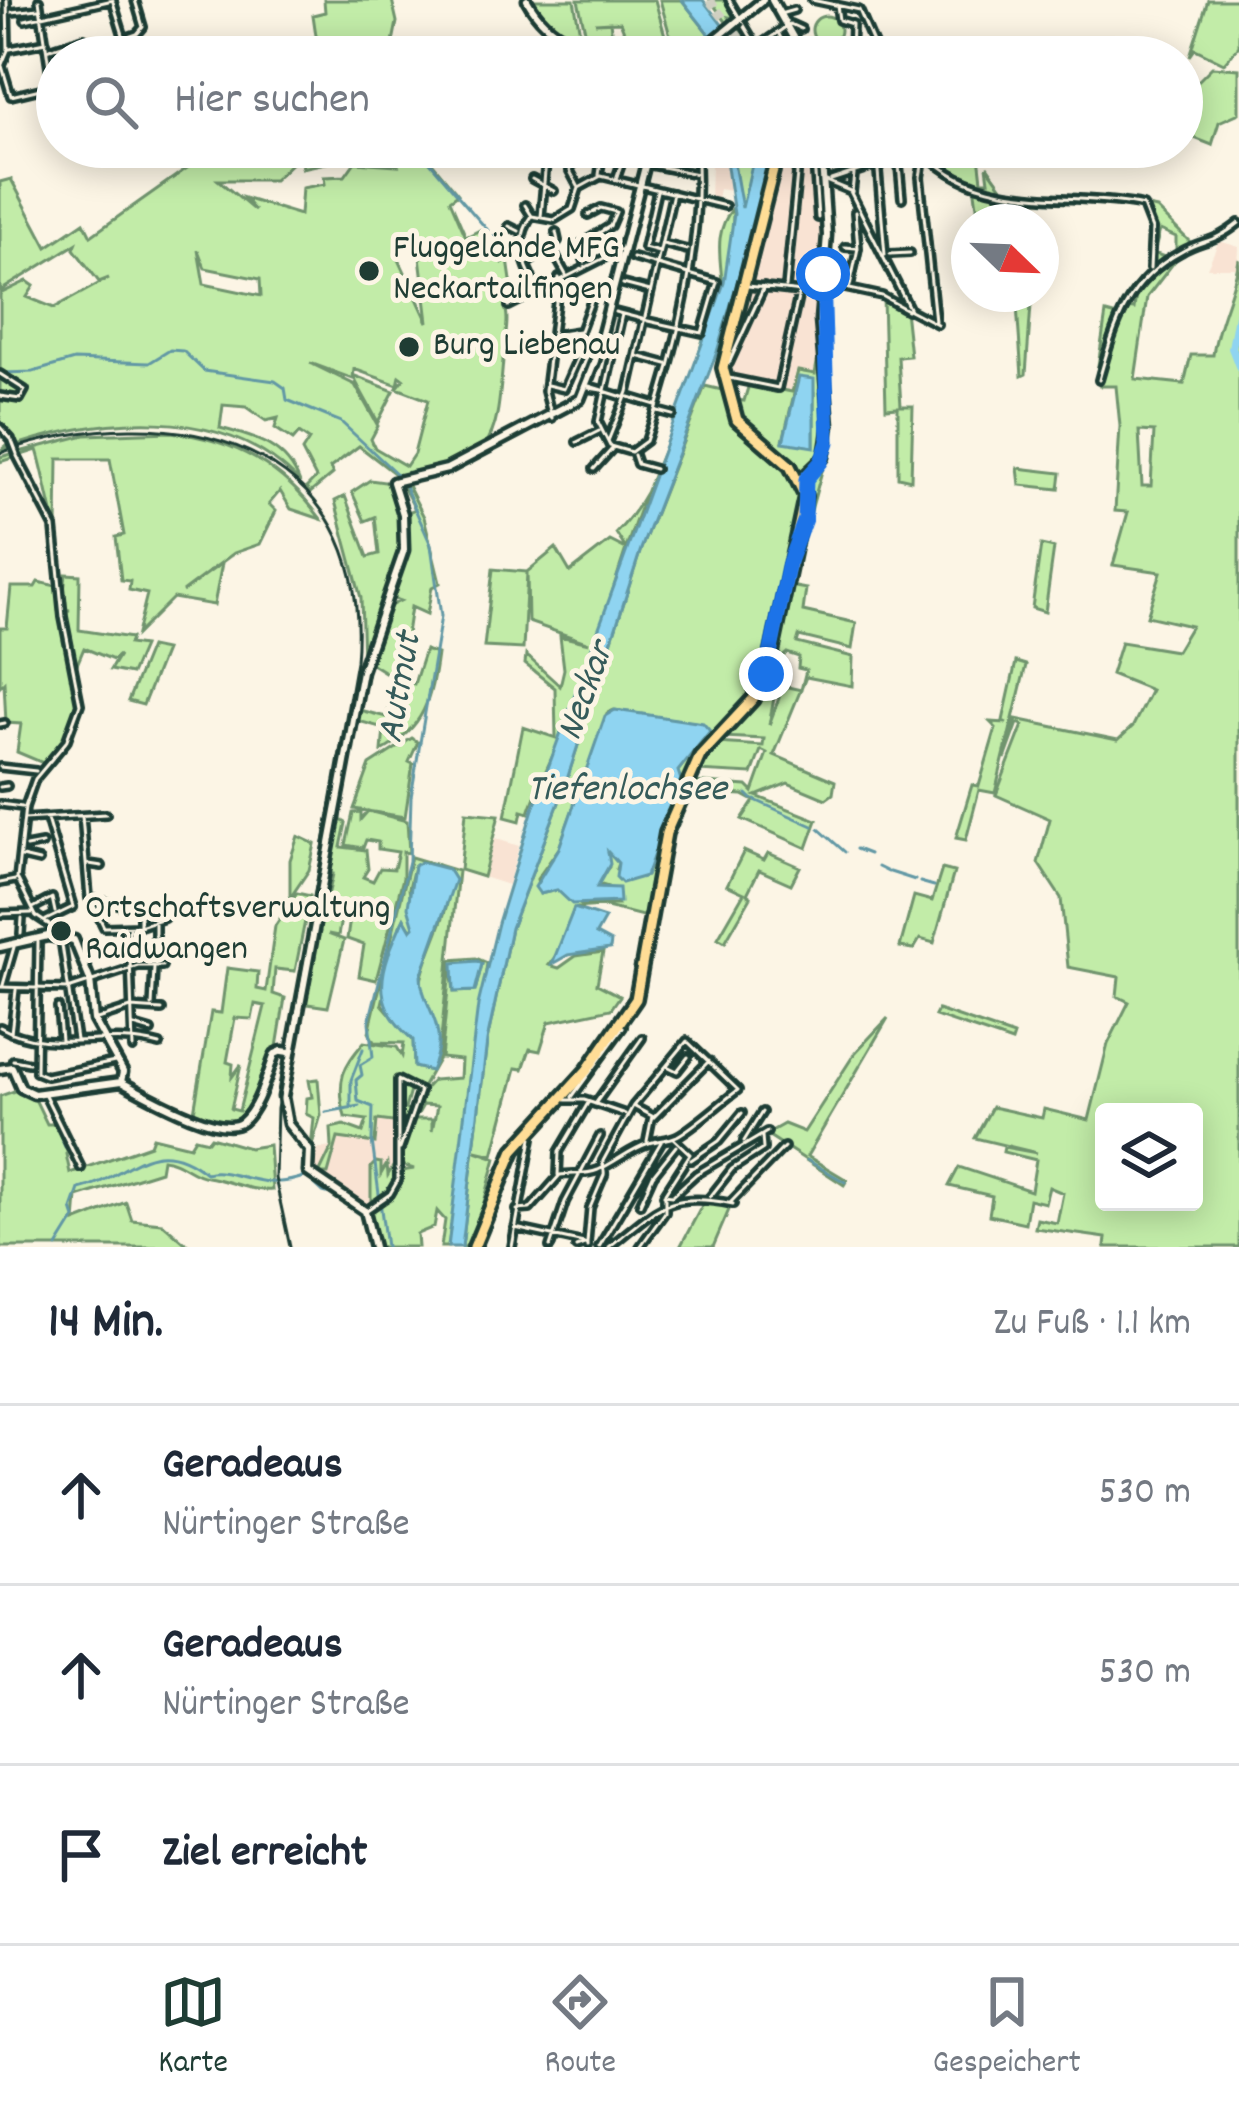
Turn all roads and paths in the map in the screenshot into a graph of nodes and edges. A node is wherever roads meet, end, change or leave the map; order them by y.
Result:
1 (7, 0) edge
2 (39, 0) edge
3 (113, 0) edge
4 (135, 0) edge
5 (527, 0) edge
6 (728, 0) edge
7 (783, 0) edge
8 (812, 0) edge
9 (769, 1) edge
10 (81, 2) edge
11 (839, 5) junction
12 (40, 9) junction
13 (794, 10) dead end
14 (9, 12) junction
15 (779, 14) junction
16 (42, 18) junction
17 (25, 20) dead end
18 (800, 29) dead end
19 (782, 30) junction
20 (45, 36) edge
21 (123, 36) edge
22 (127, 36) edge
23 (559, 36) edge
24 (719, 36) edge
25 (750, 36) edge
26 (773, 36) edge
27 (784, 36) edge
28 (788, 36) edge
29 (852, 36) edge
30 (870, 36) edge
31 (36, 44) edge
32 (8, 50) junction
33 (1, 68) edge
34 (36, 90) edge
35 (544, 168) edge
36 (571, 168) edge
37 (600, 168) edge
38 (619, 168) edge
39 (645, 168) edge
40 (666, 168) edge
41 (697, 168) edge
42 (775, 168) edge
43 (797, 168) edge
44 (815, 168) edge
45 (826, 168) edge
46 (865, 168) edge
47 (880, 168) edge
48 (899, 168) edge
49 (921, 168) edge
50 (944, 168) edge
51 (855, 170) junction
52 (697, 174) junction
53 (599, 176) junction
54 (532, 178) dead end
55 (616, 179) junction
56 (828, 181) junction
57 (541, 185) junction
58 (640, 185) junction
59 (579, 188) junction
60 (657, 189) junction
61 (554, 191) dead end
62 (674, 193) junction
63 (851, 193) junction
64 (902, 198) dead end
65 (696, 199) junction
66 (525, 205) dead end
67 (724, 206) dead end
68 (588, 215) dead end
69 (532, 216) junction
70 (541, 218) junction
71 (818, 218) dead end
72 (859, 220) junction
73 (844, 222) dead end
74 (1239, 224) edge
75 (508, 226) dead end
76 (521, 232) junction
77 (556, 232) dead end
78 (663, 244) junction
79 (845, 247) dead end
80 (551, 248) junction
81 (624, 248) junction
82 (858, 248) junction
83 (689, 250) junction
84 (662, 253) junction
85 (910, 253) dead end
86 (887, 254) junction
87 (633, 258) dead end
88 (525, 264) junction
89 (586, 264) junction
90 (659, 265) junction
91 (1150, 269) junction
92 (841, 270) dead end
93 (685, 272) junction
94 (853, 272) junction
95 (566, 275) junction
96 (560, 278) junction
97 (623, 284) dead end
98 (831, 285) dead end
99 (748, 286) dead end
100 (764, 287) junction
101 (786, 287) junction
102 (850, 288) junction
103 (538, 290) junction
104 (652, 291) junction
105 (799, 293) junction
106 (821, 295) junction
107 (592, 299) dead end
108 (509, 306) dead end
109 (910, 310) junction
110 (646, 321) junction
111 (678, 327) junction
112 (579, 331) junction
113 (552, 335) junction
114 (637, 356) junction
115 (669, 364) junction
116 (2, 374) edge
117 (1100, 380) dead end
118 (546, 385) junction
119 (588, 387) junction
120 (602, 391) junction
121 (0, 396) edge
122 (626, 397) junction
123 (657, 408) junction
124 (673, 415) dead end
125 (552, 418) junction
126 (0, 427) edge
127 (600, 430) junction
128 (577, 442) dead end
129 (607, 442) junction
130 (613, 448) junction
131 (634, 452) junction
132 (594, 469) dead end
133 (655, 469) dead end
134 (806, 475) junction
135 (0, 766) edge
136 (38, 772) junction
137 (7, 786) dead end
138 (0, 787) edge
139 (0, 804) edge
140 (25, 807) junction
141 (106, 814) dead end
142 (82, 816) junction
143 (70, 817) junction
144 (24, 819) junction
145 (47, 819) junction
146 (71, 827) dead end
147 (94, 834) dead end
148 (84, 835) junction
149 (42, 844) dead end
150 (24, 847) junction
151 (20, 857) junction
152 (39, 861) dead end
153 (87, 864) junction
154 (102, 866) dead end
155 (17, 879) junction
156 (0, 883) edge
157 (91, 900) junction
158 (33, 910) junction
159 (0, 914) edge
160 (22, 915) junction
161 (51, 917) junction
162 (164, 918) dead end
163 (155, 921) junction
164 (140, 926) junction
165 (129, 927) junction
166 (54, 933) junction
167 (21, 934) dead end
168 (38, 940) junction
169 (155, 942) dead end
170 (0, 947) edge
171 (14, 947) junction
172 (154, 966) junction
173 (162, 966) dead end
174 (130, 972) junction
175 (90, 984) junction
176 (1, 987) edge
177 (16, 988) junction
178 (68, 989) junction
179 (36, 991) junction
180 (58, 1007) dead end
181 (131, 1008) junction
182 (152, 1009) junction
183 (162, 1010) dead end
184 (94, 1020) junction
185 (132, 1026) junction
186 (0, 1027) edge
187 (623, 1027) dead end
188 (151, 1031) dead end
189 (11, 1034) junction
190 (133, 1037) junction
191 (642, 1037) dead end
192 (101, 1038) junction
193 (76, 1040) junction
194 (61, 1041) junction
195 (34, 1043) junction
196 (160, 1045) dead end
197 (133, 1048) dead end
198 (288, 1052) junction
199 (688, 1057) dead end
200 (13, 1060) dead end
201 (710, 1060) junction
202 (117, 1062) junction
203 (33, 1064) junction
204 (667, 1065) junction
205 (0, 1069) edge
206 (121, 1082) junction
207 (45, 1094) junction
208 (572, 1099) junction
209 (592, 1103) junction
210 (633, 1106) junction
211 (762, 1112) dead end
212 (742, 1113) dead end
213 (626, 1115) junction
214 (652, 1119) junction
215 (529, 1134) junction
216 (600, 1136) dead end
217 (673, 1138) junction
218 (662, 1140) junction
219 (647, 1143) junction
220 (744, 1143) junction
221 (677, 1144) junction
222 (784, 1147) dead end
223 (400, 1148) junction
224 (688, 1160) junction
225 (82, 1168) dead end
226 (603, 1168) junction
227 (579, 1174) junction
228 (559, 1176) junction
229 (664, 1195) junction
230 (709, 1198) junction
231 (640, 1204) dead end
232 (664, 1205) junction
233 (518, 1210) junction
234 (365, 1211) junction
235 (513, 1227) junction
236 (554, 1236) junction
237 (586, 1244) edge
238 (374, 1247) edge
239 (474, 1247) edge
240 (512, 1247) edge
241 (550, 1247) edge
242 (576, 1247) edge
243 (599, 1247) edge
244 (610, 1247) edge
245 (640, 1247) edge

1 - 14 street
2 - 12 street
3 - 10 street
3 - 21 street
4 - 22 street
5 - 23 street
6 - 25 street
7 - 9 street
8 - 11 street
9 - 15 street
9 - 24 street, bridge
10 - 16 street
11 - 29 street
11 - 30 street
12 - 14 street
12 - 16 street
13 - 15 street
14 - 32 street
15 - 19 street
16 - 17 street
16 - 20 street
18 - 19 street
19 - 26 street
19 - 27 street
19 - 28 street
31 - 32 street
32 - 33 street
33 - 34 street
35 - 57 street
36 - 59 street
37 - 53 street
38 - 55 street
39 - 58 street
40 - 52 street
41 - 52 street
42 - 134 main road
43 - 101 street
44 - 71 street
45 - 56 street
46 - 51 street
47 - 86 street
48 - 64 street
49 - 109 street
50 - 91 street
51 - 56 street
51 - 63 street
52 - 65 street
53 - 55 street
53 - 59 street
54 - 57 street
55 - 58 street
56 - 63 street
56 - 106 street
57 - 61 street
57 - 70 street
58 - 60 street
58 - 81 street
59 - 70 street
60 - 62 street
60 - 84 street
62 - 65 street
62 - 78 street
63 - 72 street
65 - 67 street
65 - 83 street
66 - 69 street
68 - 89 street
69 - 70 street
69 - 76 street
72 - 73 street
72 - 82 street
72 - 86 street
74 - 91 street
75 - 76 street
76 - 88 street
77 - 80 street
78 - 83 street
78 - 84 street
79 - 82 street
80 - 88 street
80 - 95 street
81 - 89 street
81 - 119 street
82 - 94 street
83 - 93 street
84 - 90 street
85 - 86 street
86 - 109 street
87 - 90 street
88 - 103 street
89 - 95 street
90 - 93 street
90 - 104 street
91 - 117 street
92 - 94 street
93 - 111 street
93 - 111 street
94 - 102 street
95 - 96 street
96 - 103 street
96 - 113 street
97 - 104 street
98 - 102 street
99 - 100 street
100 - 101 street
100 - 105 street
101 - 105 street
102 - 109 street
103 - 108 street
104 - 110 street
105 - 106 street
106 - 134 street
107 - 112 street
110 - 111 street
110 - 114 street
110 - 120 street
111 - 115 street
112 - 113 street
112 - 118 street
113 - 118 street
114 - 115 street
114 - 122 street
115 - 123 street
116 - 121 street
118 - 125 street
119 - 120 street
119 - 125 street
120 - 122 street
120 - 127 street
122 - 123 street
122 - 129 street
123 - 124 street
123 - 131 street
125 - 198 street
126 - 136 street, bridge
127 - 128 street
127 - 129 street
129 - 130 street
130 - 131 street
130 - 132 street
131 - 133 street
134 - 215 main road
135 - 136 street
136 - 140 street
137 - 138 street
139 - 140 street
140 - 144 street
141 - 142 street
142 - 143 street
142 - 148 street
143 - 145 street
143 - 146 street
144 - 145 street
144 - 150 street
145 - 161 street
147 - 148 street
148 - 153 street
149 - 150 street
150 - 151 street
151 - 152 street
151 - 155 street
153 - 154 street
153 - 157 street
155 - 156 street
155 - 158 street
157 - 164 street
157 - 165 street
158 - 160 street
158 - 161 street
158 - 161 street
159 - 160 street
160 - 167 street
161 - 166 street
162 - 163 street
163 - 164 street
163 - 169 street
164 - 165 street
165 - 174 street
166 - 168 street
166 - 175 street
166 - 178 street
168 - 171 street
168 - 179 street
170 - 171 street
171 - 176 street
172 - 173 street
172 - 174 street
172 - 182 street
174 - 175 street
174 - 181 street
175 - 178 street
175 - 184 street
176 - 177 street
177 - 179 street
177 - 189 street
178 - 179 street
178 - 193 street
179 - 195 street
180 - 194 street
181 - 182 street
181 - 184 street
181 - 185 street
182 - 183 street
184 - 192 street
185 - 188 street
185 - 190 street
186 - 189 street
187 - 208 street
189 - 195 street
190 - 192 street
190 - 196 street
190 - 197 street
191 - 209 street
192 - 193 street
192 - 202 street
193 - 194 street
194 - 195 street
195 - 203 street
198 - 206 street
198 - 234 street
199 - 204 street
200 - 203 street
201 - 204 street
201 - 214 street
201 - 217 street
202 - 203 street
202 - 206 street
204 - 210 street
205 - 207 street
206 - 207 street
207 - 225 street
208 - 209 street
208 - 215 street
209 - 213 street
209 - 228 street
210 - 213 street
210 - 214 street
211 - 220 street
212 - 224 street
213 - 226 street
214 - 219 street
215 - 233 street
215 - 239 main road
216 - 227 street
217 - 218 street
217 - 221 street
218 - 219 street
218 - 243 street
219 - 226 street
220 - 229 street
220 - 230 street
221 - 224 street
221 - 231 street
222 - 230 street
223 - 223 street
223 - 234 street
224 - 229 street
226 - 227 street
226 - 237 street
227 - 228 street
227 - 236 street
228 - 233 street
229 - 232 street
230 - 232 street
232 - 244 street
232 - 245 street
233 - 235 street
234 - 238 street
235 - 236 street
235 - 240 street
236 - 237 street
236 - 241 street
237 - 242 street

